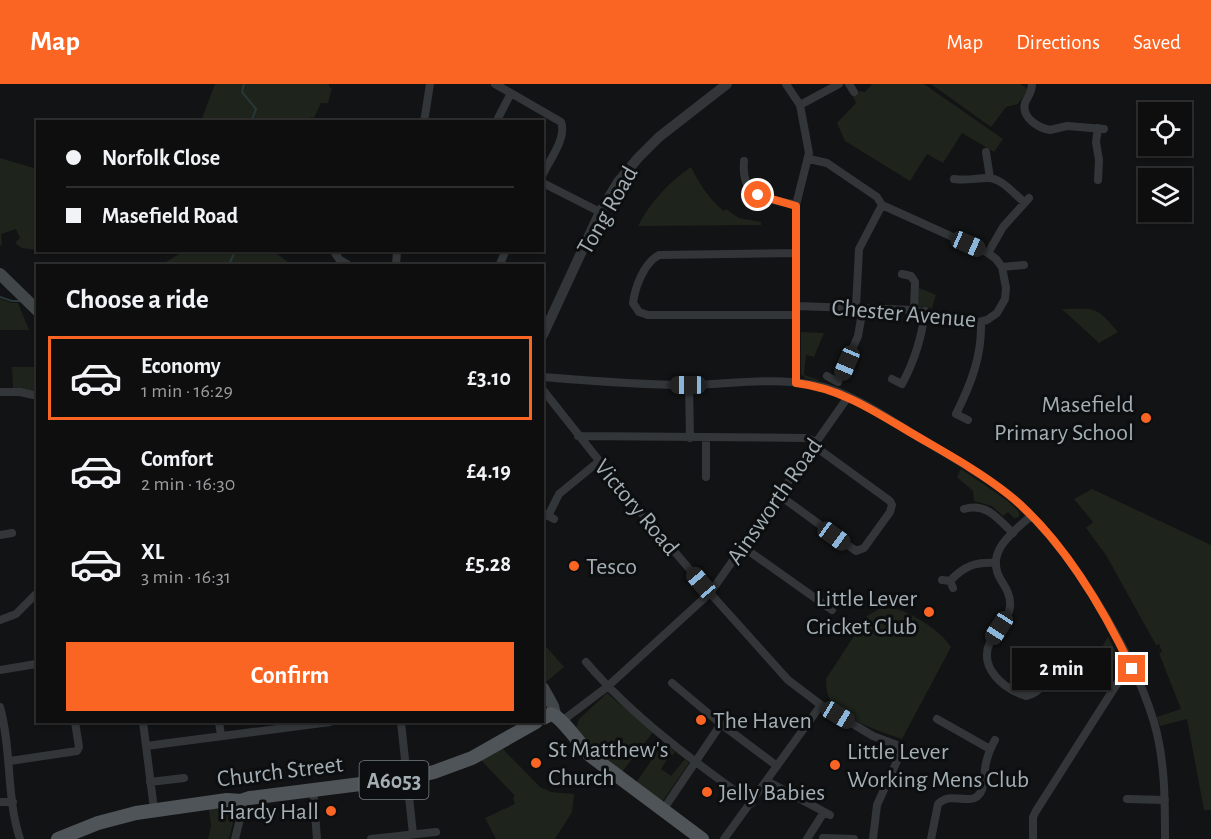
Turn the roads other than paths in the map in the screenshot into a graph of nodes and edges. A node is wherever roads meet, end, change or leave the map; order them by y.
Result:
1 (429, 84) edge
2 (495, 84) edge
3 (727, 84) edge
4 (786, 84) edge
5 (839, 84) edge
6 (1032, 84) edge
7 (511, 93) junction
8 (800, 105) junction
9 (424, 120) edge
10 (497, 120) edge
11 (986, 152) dead end
12 (809, 159) junction
13 (733, 170) dead end
14 (544, 172) edge
15 (952, 178) dead end
16 (990, 178) junction
17 (1098, 180) dead end
18 (544, 184) edge
19 (882, 205) junction
20 (796, 206) junction
21 (600, 212) junction
22 (334, 252) edge
23 (796, 253) junction
24 (988, 253) junction
25 (347, 264) edge
26 (1024, 265) dead end
27 (1002, 267) junction
28 (0, 274) edge
29 (902, 274) dead end
30 (859, 307) junction
31 (36, 310) edge
32 (796, 310) junction
33 (914, 310) junction
34 (925, 311) junction
35 (981, 322) junction
36 (544, 333) edge
37 (828, 376) dead end
38 (544, 377) edge
39 (892, 379) dead end
40 (796, 383) junction
41 (688, 385) junction
42 (544, 391) edge
43 (0, 392) edge
44 (36, 396) edge
45 (848, 397) junction
46 (968, 420) dead end
47 (578, 436) junction
48 (690, 438) junction
49 (706, 438) junction
50 (815, 444) junction
51 (598, 462) junction
52 (706, 477) dead end
53 (779, 495) junction
54 (969, 497) dead end
55 (548, 516) edge
56 (1031, 516) junction
57 (12, 533) dead end
58 (1013, 533) junction
59 (0, 535) edge
60 (743, 547) junction
61 (995, 563) junction
62 (948, 583) dead end
63 (710, 593) junction
64 (36, 594) edge
65 (832, 610) dead end
66 (0, 620) edge
67 (1055, 656) dead end
68 (586, 662) dead end
69 (36, 664) dead end
70 (1132, 669) junction
71 (0, 670) edge
72 (672, 683) dead end
73 (607, 687) junction
74 (544, 690) edge
75 (821, 705) junction
76 (0, 707) edge
77 (553, 718) edge
78 (937, 719) dead end
79 (75, 723) edge
80 (143, 723) edge
81 (219, 723) edge
82 (308, 723) edge
83 (401, 723) edge
84 (534, 723) edge
85 (286, 724) edge
86 (721, 724) junction
87 (221, 736) junction
88 (995, 740) dead end
89 (146, 746) junction
90 (990, 749) junction
91 (9, 761) junction
92 (696, 763) junction
93 (777, 766) junction
94 (184, 778) dead end
95 (408, 778) junction
96 (767, 781) junction
97 (150, 782) junction
98 (313, 789) junction
99 (1127, 799) dead end
100 (1165, 800) junction
101 (241, 801) junction
102 (0, 802) edge
103 (13, 802) junction
104 (752, 803) junction
105 (154, 809) junction
106 (663, 810) junction
107 (436, 832) dead end
108 (413, 834) junction
109 (693, 836) edge
110 (829, 836) edge
111 (20, 839) edge
112 (58, 839) edge
113 (235, 839) edge
114 (317, 839) edge
115 (371, 839) edge
116 (724, 839) edge
117 (807, 839) edge
118 (854, 839) edge
119 (873, 839) edge
120 (931, 839) edge
121 (1033, 839) edge
122 (1165, 839) edge

1 - 9 street
2 - 7 street
3 - 21 street, Tong Road
4 - 8 street
5 - 8 street
6 - 17 street
7 - 10 street
7 - 14 street
8 - 12 street
11 - 16 street
12 - 19 street
12 - 20 street
13 - 20 street
15 - 16 street
16 - 24 street
18 - 21 street
19 - 24 street
19 - 30 street
20 - 23 street
21 - 36 street, Tong Road
22 - 25 street
23 - 32 street
23 - 32 street, Chester Avenue
24 - 27 street
26 - 27 street
27 - 35 street, Chester Avenue
28 - 31 main road
29 - 33 street
30 - 32 street, Chester Avenue
30 - 33 street, Chester Avenue
30 - 37 street
32 - 40 street
33 - 34 street, Chester Avenue
34 - 35 street, Chester Avenue
34 - 39 street
35 - 46 street
38 - 41 street
40 - 41 street
40 - 45 street
41 - 48 street
42 - 47 street, Victory Road
43 - 44 street
45 - 50 street, Ainsworth Road
45 - 56 street
47 - 48 street
47 - 51 street, Victory Road
48 - 49 street
49 - 50 street
49 - 52 street
50 - 53 street, Ainsworth Road
50 - 53 street
51 - 55 street
51 - 63 street, Victory Road
53 - 60 street, Ainsworth Road
54 - 58 street
56 - 58 street
56 - 70 street
57 - 59 street
58 - 61 street
60 - 63 street, Ainsworth Road
60 - 65 street
61 - 62 street
61 - 67 street
63 - 73 street, Ainsworth Road
63 - 75 street, Victory Road
64 - 66 street
68 - 73 street
69 - 71 street
70 - 100 street
70 - 121 street
72 - 86 street
73 - 77 street, Ainsworth Road
73 - 92 street
74 - 77 main road
75 - 93 street
75 - 119 street, Victory Road
76 - 91 street
77 - 106 main road
78 - 90 street
79 - 91 street
80 - 89 street
81 - 87 street
82 - 85 street
83 - 95 street
84 - 95 main road, Church Street / A6053
85 - 87 street
86 - 92 street
86 - 93 street
87 - 89 street
88 - 90 street
89 - 97 street
90 - 120 street
91 - 103 street
92 - 104 street
92 - 106 street
93 - 96 street
94 - 97 street
95 - 98 main road, Church Street / A6053
95 - 108 street
96 - 104 street
96 - 117 street
97 - 105 street
98 - 101 main road, Church Street / A6053
98 - 114 street
99 - 100 street
100 - 122 street
101 - 105 main road, Church Street / A6053
101 - 113 street
102 - 103 street
103 - 111 street
104 - 116 street
105 - 112 main road, Church Street / A6053
106 - 109 main road
107 - 108 street
108 - 115 street
110 - 118 street

